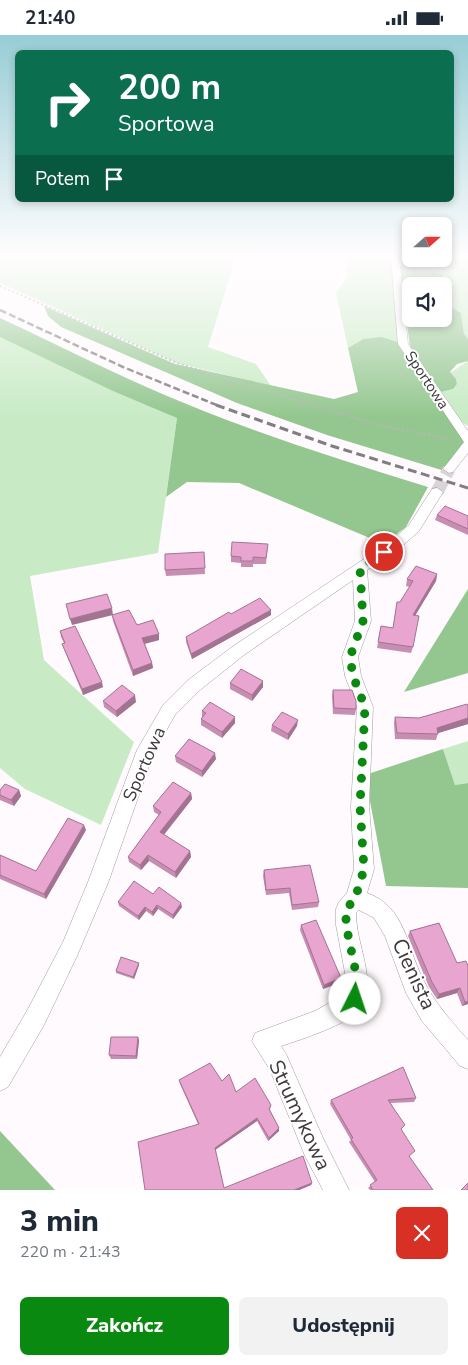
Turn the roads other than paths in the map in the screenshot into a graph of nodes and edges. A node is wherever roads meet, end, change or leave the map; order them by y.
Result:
1 (399, 310) edge
2 (465, 442) edge
3 (449, 469) tunnel mouth
4 (437, 492) tunnel mouth
5 (360, 568) junction
6 (355, 899) junction
7 (468, 1058) edge
8 (0, 1079) edge
9 (336, 1190) edge

1 - 2 street, Sportowa
2 - 3 street
4 - 5 street, Sportowa
5 - 6 street
5 - 8 street, Sportowa
6 - 7 street, Cienista
6 - 9 street, Strumykowa

